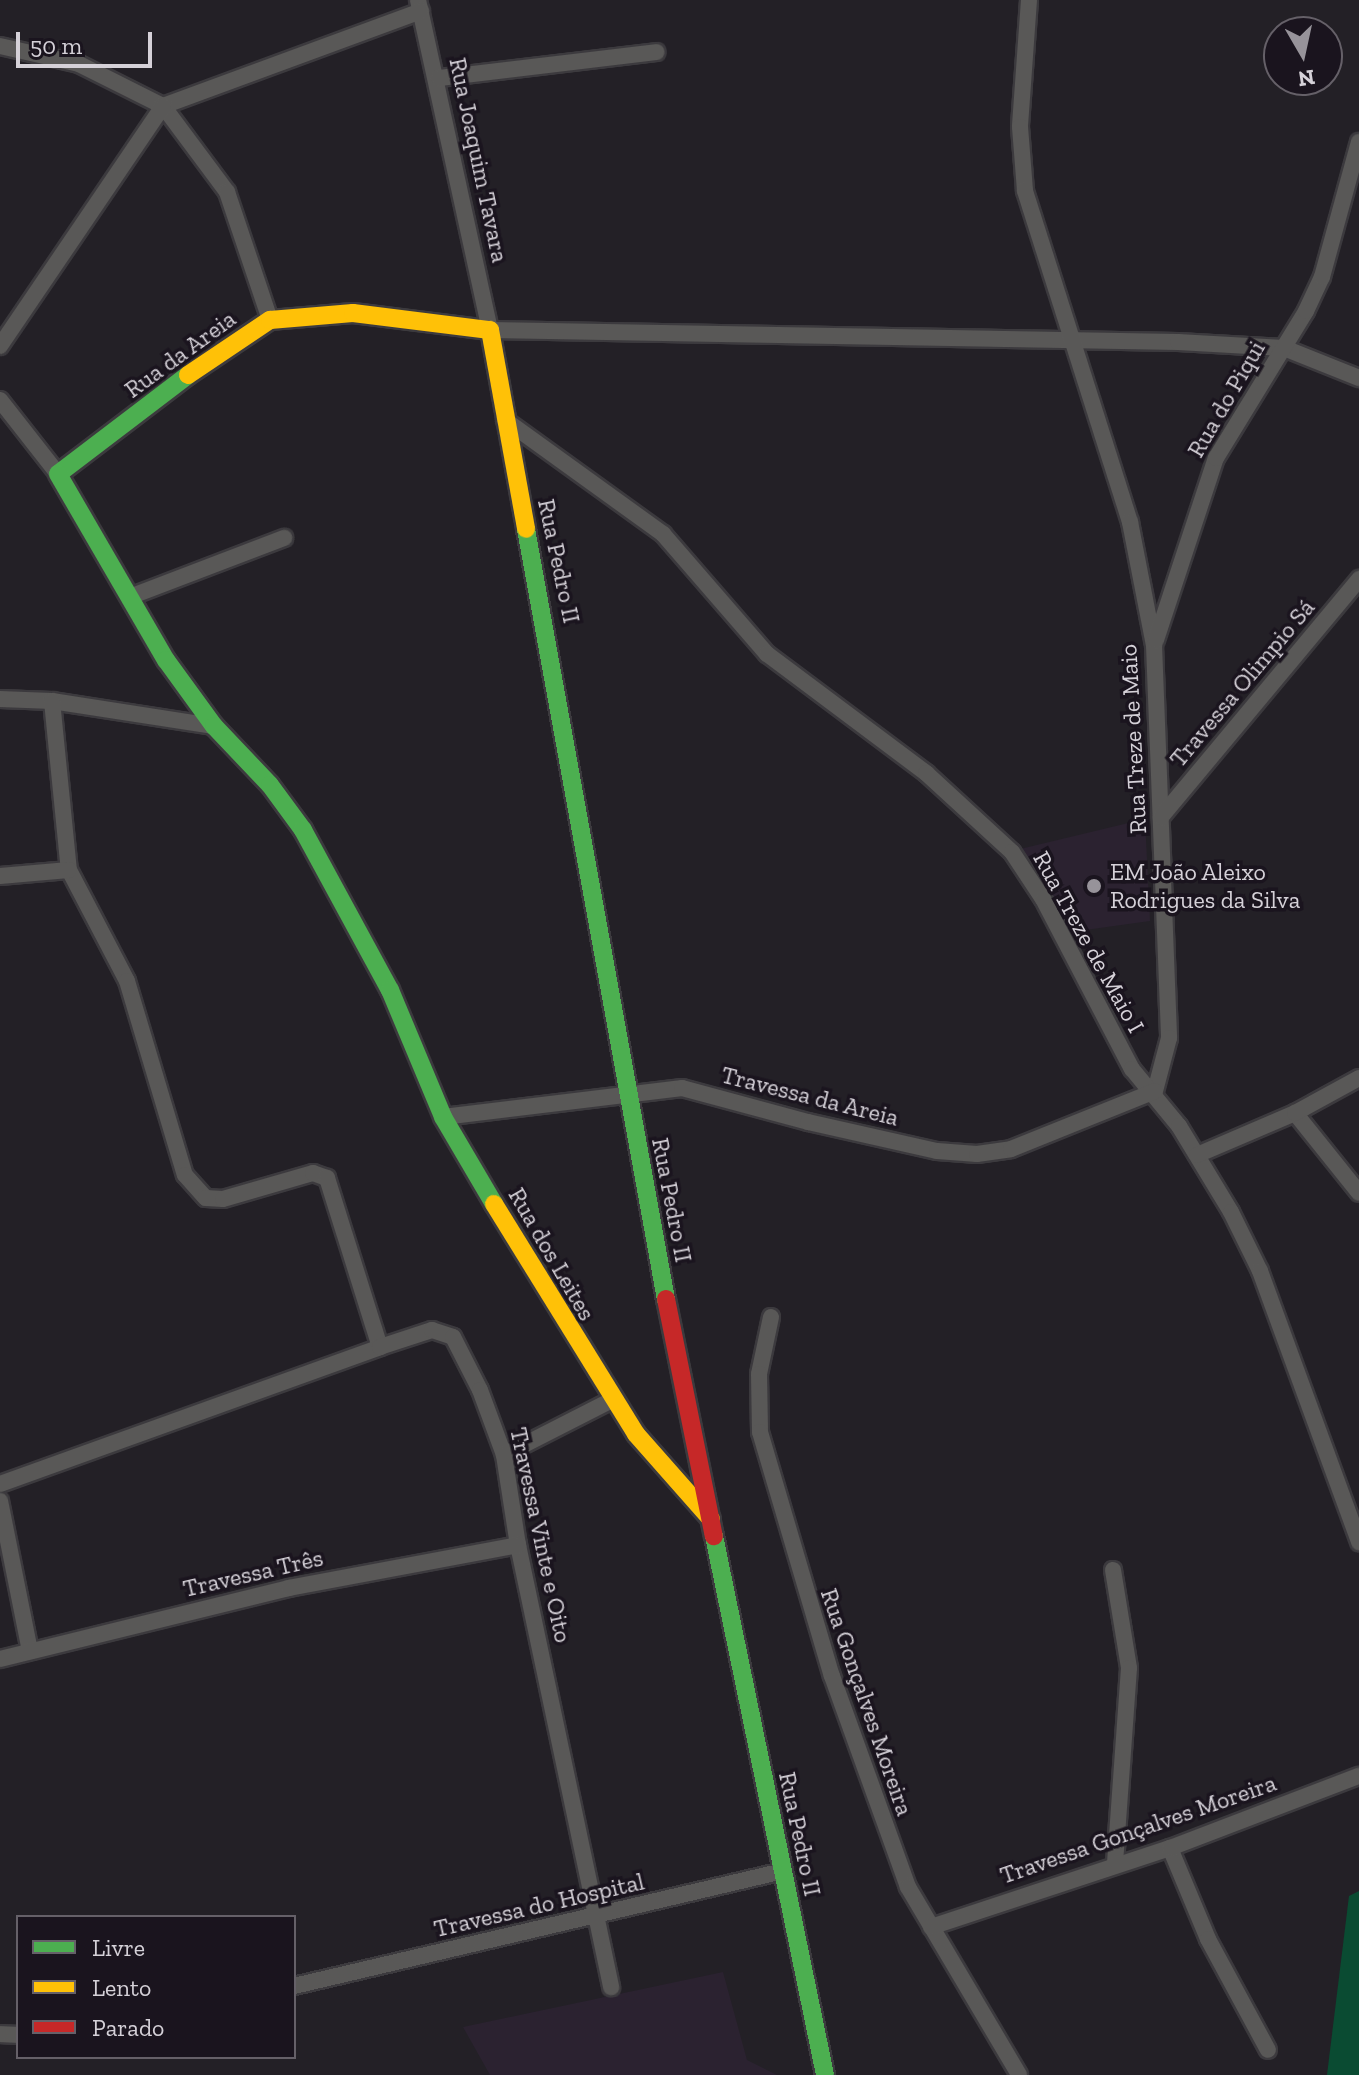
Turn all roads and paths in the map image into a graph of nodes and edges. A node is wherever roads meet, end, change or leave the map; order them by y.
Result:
1 (1029, 0) edge
2 (420, 5) edge
3 (0, 46) edge
4 (656, 52) dead end
5 (439, 78) junction
6 (163, 106) junction
7 (1359, 142) edge
8 (270, 320) junction
9 (490, 330) junction
10 (1071, 338) junction
11 (0, 346) edge
12 (1284, 348) junction
13 (1359, 378) edge
14 (0, 400) edge
15 (504, 419) junction
16 (58, 474) junction
17 (284, 538) dead end
18 (1359, 579) edge
19 (132, 596) junction
20 (1154, 645) junction
21 (0, 699) edge
22 (52, 701) junction
23 (214, 726) junction
24 (1161, 817) junction
25 (69, 870) junction
26 (0, 876) edge
27 (1359, 1078) edge
28 (627, 1091) junction
29 (1155, 1091) junction
30 (1295, 1113) junction
31 (443, 1117) junction
32 (1197, 1155) junction
33 (1359, 1193) edge
34 (771, 1317) dead end
35 (380, 1347) junction
36 (612, 1400) junction
37 (504, 1455) junction
38 (0, 1484) edge
39 (0, 1501) edge
40 (711, 1519) junction
41 (1359, 1542) edge
42 (518, 1545) junction
43 (1113, 1570) dead end
44 (30, 1651) junction
45 (0, 1659) edge
46 (1359, 1776) edge
47 (1170, 1848) junction
48 (1115, 1865) junction
49 (783, 1871) junction
50 (598, 1917) junction
51 (931, 1927) junction
52 (299, 1985) edge
53 (611, 1987) dead end
54 (1268, 2050) dead end
55 (825, 2075) edge
56 (1019, 2075) edge

1 - 10 street, Rua Treze de Maio
2 - 5 street, Rua Joaquim Tavara
2 - 6 street
3 - 6 street
4 - 5 street
5 - 9 street, Rua Joaquim Tavara
6 - 8 street
6 - 11 street
7 - 12 street, Rua do Piqui
8 - 9 street, Rua da Areia
8 - 16 street, Rua da Areia
9 - 10 street
9 - 15 street, Rua Pedro II
10 - 12 street
10 - 20 street, Rua Treze de Maio
12 - 13 street
12 - 20 street, Rua do Piqui
14 - 16 street
15 - 28 street, Rua Pedro II
15 - 29 street, Rua Treze de Maio I
16 - 19 street, Rua dos Leites
17 - 19 street
18 - 24 street, Travessa Olimpio Sá
19 - 23 street, Rua dos Leites
20 - 24 street, Rua Treze de Maio
21 - 22 street
22 - 23 street
22 - 25 street
23 - 31 street, Rua dos Leites
24 - 29 street, Rua Treze de Maio
25 - 26 street
25 - 35 street
27 - 30 street
28 - 29 street, Travessa da Areia
28 - 31 street, Travessa da Areia
28 - 40 street, Rua Pedro II
29 - 32 street
30 - 32 street
30 - 33 street
31 - 36 street, Rua dos Leites
32 - 41 street
34 - 51 street, Rua Gonçalves Moreira
35 - 37 street, Travessa Vinte e Oito
35 - 38 street, Travessa Vinte e Oito
36 - 37 street
36 - 40 street, Rua dos Leites
37 - 42 street, Travessa Vinte e Oito
39 - 44 street
40 - 49 street, Rua Pedro II
42 - 44 street, Travessa Três
42 - 50 street, Travessa Vinte e Oito
43 - 48 street
44 - 45 street, Travessa Três
46 - 47 street, Travessa Gonçalves Moreira
47 - 48 street, Travessa Gonçalves Moreira
47 - 54 street
48 - 51 street, Travessa Gonçalves Moreira
49 - 50 street, Travessa do Hospital
49 - 55 street, Rua Pedro II
50 - 52 street, Travessa do Hospital
50 - 53 street, Travessa Vinte e Oito
51 - 56 street, Rua Gonçalves Moreira

